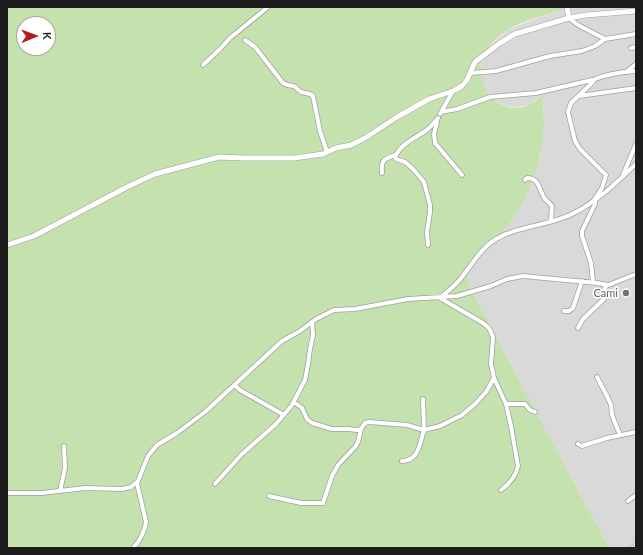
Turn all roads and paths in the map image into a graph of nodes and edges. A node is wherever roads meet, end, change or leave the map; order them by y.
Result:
1 (268, 7) edge
2 (567, 7) edge
3 (636, 11) edge
4 (569, 18) junction
5 (636, 34) edge
6 (605, 39) junction
7 (245, 40) dead end
8 (636, 47) edge
9 (631, 48) dead end
10 (636, 64) edge
11 (203, 65) dead end
12 (636, 71) edge
13 (625, 72) junction
14 (471, 73) junction
15 (593, 80) junction
16 (636, 88) edge
17 (453, 91) junction
18 (578, 96) junction
19 (441, 112) junction
20 (438, 118) junction
21 (636, 144) edge
22 (327, 152) junction
23 (395, 155) junction
24 (636, 164) edge
25 (382, 174) dead end
26 (462, 175) dead end
27 (623, 177) junction
28 (525, 180) dead end
29 (594, 200) junction
30 (551, 221) junction
31 (7, 245) edge
32 (428, 245) dead end
33 (636, 274) edge
34 (582, 281) junction
35 (594, 282) junction
36 (608, 285) junction
37 (440, 298) junction
38 (564, 311) dead end
39 (312, 322) junction
40 (578, 328) dead end
41 (597, 377) dead end
42 (494, 378) junction
43 (234, 385) junction
44 (423, 399) dead end
45 (294, 402) junction
46 (506, 404) junction
47 (535, 412) dead end
48 (284, 415) junction
49 (361, 429) junction
50 (424, 430) junction
51 (636, 432) edge
52 (620, 435) junction
53 (578, 444) dead end
54 (64, 446) dead end
55 (402, 461) dead end
56 (137, 482) junction
57 (215, 484) dead end
58 (501, 490) dead end
59 (60, 491) junction
60 (7, 493) edge
61 (636, 495) edge
62 (270, 496) dead end
63 (628, 501) dead end
64 (133, 548) edge

1 - 11 street
2 - 4 street
3 - 4 street
4 - 6 street
4 - 14 street
5 - 6 street
6 - 14 street
7 - 22 street
8 - 9 street
10 - 13 street
12 - 13 street
13 - 15 street
14 - 17 street
15 - 18 street
15 - 19 street
16 - 18 street
17 - 19 street
17 - 22 street
18 - 29 street
19 - 20 street
20 - 23 street
20 - 26 street
21 - 27 street
22 - 31 street
23 - 25 street
23 - 32 street
24 - 27 street
27 - 29 street
28 - 30 street
29 - 30 street
29 - 35 street
30 - 37 street
33 - 36 street
34 - 35 street
34 - 37 street
34 - 38 street
35 - 36 street
36 - 40 street
37 - 39 street
37 - 42 street
39 - 43 street
39 - 45 street
41 - 52 street
42 - 46 street
42 - 50 street
43 - 48 street
43 - 56 street
44 - 50 street
45 - 48 street
45 - 49 street
46 - 47 street
46 - 58 street
48 - 57 street
49 - 50 street
49 - 62 street
50 - 55 street
51 - 52 street
52 - 53 street
54 - 59 street
56 - 59 street
56 - 64 street
59 - 60 street
61 - 63 street

